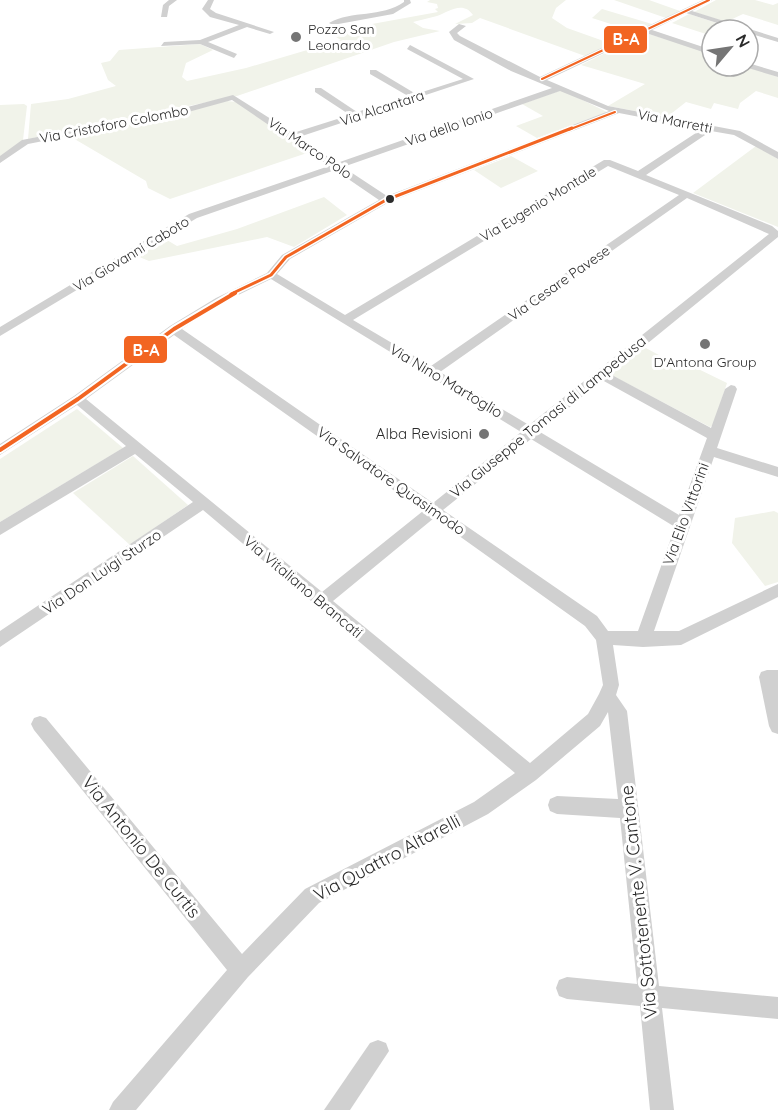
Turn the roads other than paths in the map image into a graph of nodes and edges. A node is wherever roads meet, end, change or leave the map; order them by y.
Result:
1 (174, 0) edge
2 (207, 0) edge
3 (407, 0) edge
4 (709, 0) edge
5 (686, 11) junction
6 (164, 15) dead end
7 (708, 18) edge
8 (333, 23) dead end
9 (246, 25) junction
10 (462, 26) dead end
11 (645, 30) junction
12 (270, 33) dead end
13 (760, 34) edge
14 (778, 40) edge
15 (201, 42) junction
16 (164, 44) dead end
17 (410, 47) dead end
18 (700, 49) edge
19 (234, 56) dead end
20 (760, 69) edge
21 (373, 72) dead end
22 (778, 75) edge
23 (542, 79) junction
24 (561, 88) junction
25 (318, 90) dead end
26 (415, 97) junction
27 (233, 98) joint
28 (615, 112) junction
29 (357, 116) junction
30 (708, 129) junction
31 (293, 136) junction
32 (778, 156) edge
33 (0, 160) edge
34 (336, 165) junction
35 (639, 175) junction
36 (686, 195) junction
37 (386, 200) junction
38 (774, 232) joint
39 (328, 244) dead end
40 (271, 275) junction
41 (345, 320) junction
42 (174, 329) junction
43 (0, 332) edge
44 (431, 372) junction
45 (600, 374) junction
46 (731, 388) dead end
47 (78, 399) junction
48 (530, 432) junction
49 (714, 436) junction
50 (136, 446) junction
51 (0, 450) edge
52 (709, 450) junction
53 (778, 471) edge
54 (203, 503) junction
55 (432, 511) junction
56 (682, 524) junction
57 (0, 529) edge
58 (778, 590) edge
59 (320, 602) junction
60 (604, 638) junction
61 (0, 640) edge
62 (643, 640) junction
63 (778, 677) edge
64 (607, 697) junction
65 (40, 724) dead end
66 (778, 726) edge
67 (530, 774) junction
68 (557, 804) dead end
69 (629, 809) junction
70 (241, 970) junction
71 (567, 988) dead end
72 (649, 994) junction
73 (778, 1008) edge
74 (378, 1051) dead end
75 (121, 1110) edge
76 (336, 1110) edge
77 (663, 1110) edge

1 - 6 street
2 - 9 street
3 - 8 street
4 - 5 street
5 - 7 street
5 - 11 street
9 - 12 street
9 - 15 street
10 - 23 street, Via Marretti
11 - 18 street
11 - 23 street
13 - 14 street
15 - 16 street
15 - 19 street
17 - 26 street, Via Alcantara
20 - 22 street
21 - 26 street
23 - 24 street, Via Marretti
24 - 28 street, Via Marretti
24 - 34 street, Via dello Ionio
25 - 29 street
26 - 29 street, Via Alcantara
27 - 31 street, Via Marco Polo
27 - 33 street, Via Cristoforo Colombo
28 - 30 street, Via Marretti
28 - 37 street
29 - 31 street, Via Alcantara
30 - 32 street, Via Marretti
30 - 35 street
31 - 34 street, Via Marco Polo
34 - 37 street, Via Marco Polo
34 - 43 street, Via Giovanni Caboto
35 - 36 street, Via Eugenio Montale
35 - 41 street, Via Eugenio Montale
36 - 38 street, Via Eugenio Montale
36 - 44 street, Via Cesare Pavese
37 - 40 street
38 - 45 street, Via Giuseppe Tomasi di Lampedusa
39 - 40 street
40 - 41 street, Via Nino Martoglio
40 - 42 street
41 - 44 street, Via Nino Martoglio
42 - 47 street
42 - 55 street, Via Salvatore Quasimodo
44 - 48 street, Via Nino Martoglio
45 - 48 street, Via Giuseppe Tomasi di Lampedusa
45 - 49 street
46 - 49 street, Via Elio Vittorini
47 - 50 street, Via Vitaliano Brancati
47 - 51 street
48 - 55 street, Via Giuseppe Tomasi di Lampedusa
48 - 56 street, Via Nino Martoglio
49 - 52 street, Via Elio Vittorini
50 - 54 street, Via Vitaliano Brancati
50 - 57 street
52 - 53 street
52 - 56 street, Via Elio Vittorini
54 - 59 street, Via Vitaliano Brancati
54 - 61 street, Via Don Luigi Sturzo
55 - 59 street, Via Giuseppe Tomasi di Lampedusa
55 - 60 street, Via Salvatore Quasimodo
56 - 62 street, Via Elio Vittorini
58 - 62 street
59 - 67 street, Via Vitaliano Brancati
60 - 62 street
60 - 64 street
63 - 66 street
64 - 67 street, Via Quattro Altarelli
64 - 69 street, Via Sottotenente V. Cantone
65 - 70 street, Via Antonio De Curtis
67 - 70 street, Via Quattro Altarelli
68 - 69 street
69 - 72 street, Via Sottotenente V. Cantone
70 - 75 street, Via Quattro Altarelli
71 - 72 street
72 - 73 street
72 - 77 street, Via Sottotenente V. Cantone
74 - 76 street

